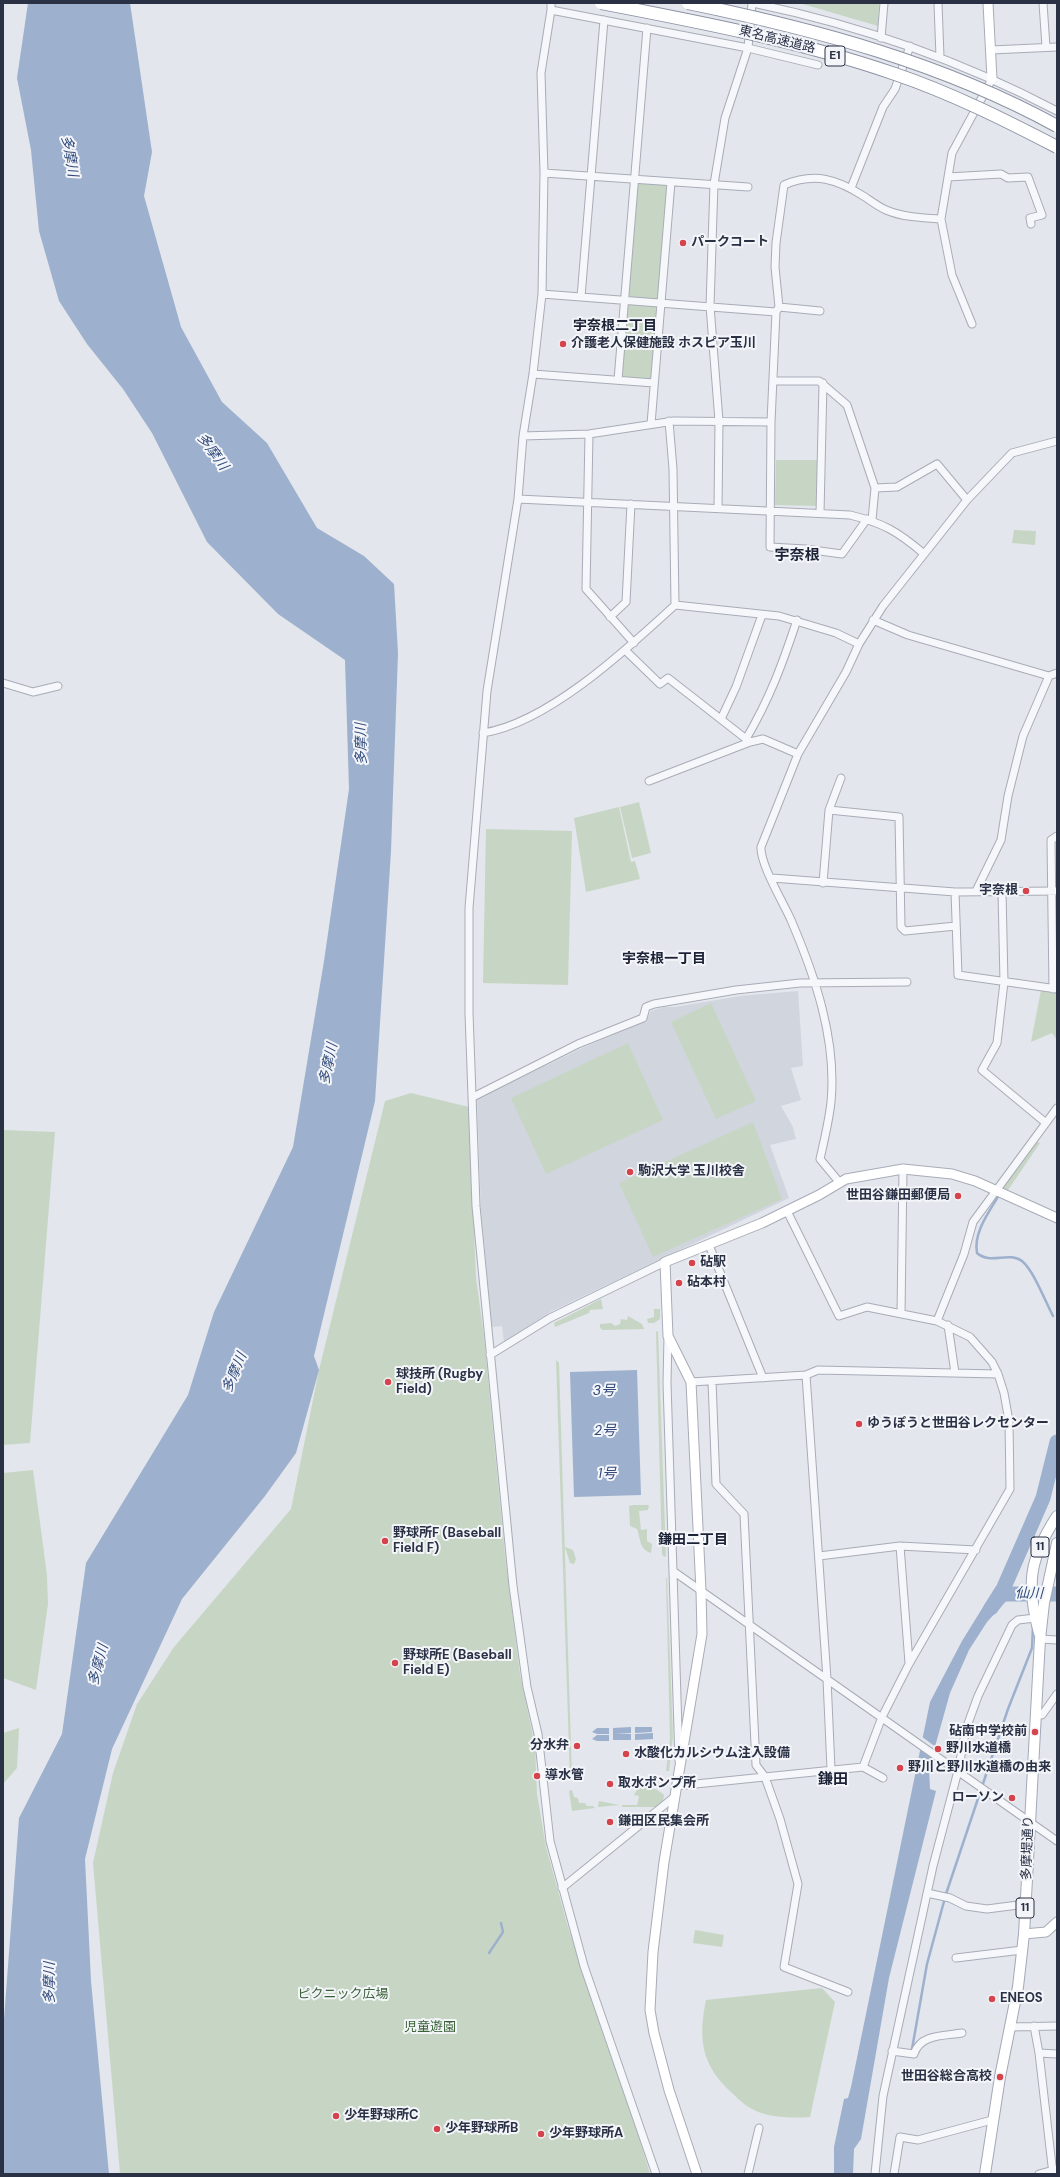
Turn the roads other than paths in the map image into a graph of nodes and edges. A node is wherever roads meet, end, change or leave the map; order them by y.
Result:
1 (601, 3) edge
2 (688, 3) edge
3 (753, 3) edge
4 (884, 3) edge
5 (938, 3) edge
6 (988, 3) edge
7 (1043, 3) edge
8 (551, 7) edge
9 (604, 20) junction
10 (647, 28) junction
11 (881, 38) junction
12 (910, 46) junction
13 (1057, 47) edge
14 (748, 48) junction
15 (1046, 48) junction
16 (991, 50) junction
17 (940, 57) junction
18 (818, 65) dead end
19 (992, 79) junction
20 (1057, 111) edge
21 (1057, 126) edge
22 (1057, 147) edge
23 (544, 173) junction
24 (591, 176) junction
25 (948, 177) junction
26 (634, 179) junction
27 (671, 182) junction
28 (714, 184) junction
29 (748, 188) dead end
30 (851, 188) junction
31 (941, 219) junction
32 (1031, 224) dead end
33 (542, 294) junction
34 (581, 297) junction
35 (624, 301) junction
36 (662, 303) junction
37 (710, 306) junction
38 (777, 310) junction
39 (820, 311) dead end
40 (972, 324) dead end
41 (533, 374) junction
42 (618, 380) junction
43 (773, 381) junction
44 (654, 383) junction
45 (823, 383) junction
46 (669, 421) junction
47 (720, 421) junction
48 (771, 422) junction
49 (651, 424) junction
50 (589, 434) junction
51 (523, 436) junction
52 (1057, 441) edge
53 (875, 488) junction
54 (518, 499) junction
55 (966, 500) junction
56 (588, 502) junction
57 (631, 504) junction
58 (673, 506) junction
59 (718, 508) junction
60 (770, 510) junction
61 (820, 513) junction
62 (869, 520) junction
63 (924, 553) junction
64 (675, 605) junction
65 (762, 615) junction
66 (610, 617) junction
67 (797, 620) junction
68 (873, 620) junction
69 (634, 643) junction
70 (859, 644) junction
71 (625, 650) junction
72 (1057, 673) edge
73 (1049, 676) junction
74 (3, 683) edge
75 (58, 686) dead end
76 (721, 719) junction
77 (483, 733) junction
78 (748, 740) junction
79 (798, 754) junction
80 (841, 778) dead end
81 (649, 780) dead end
82 (829, 810) junction
83 (1057, 836) edge
84 (772, 878) junction
85 (823, 883) junction
86 (900, 888) junction
87 (1054, 891) edge
88 (955, 892) junction
89 (976, 892) junction
90 (1002, 892) junction
91 (956, 926) junction
92 (906, 982) dead end
93 (1004, 982) junction
94 (816, 984) junction
95 (1055, 989) edge
96 (473, 1097) junction
97 (1057, 1108) edge
98 (1046, 1123) junction
99 (903, 1169) junction
100 (840, 1183) junction
101 (996, 1191) junction
102 (787, 1211) junction
103 (1057, 1218) edge
104 (709, 1245) junction
105 (665, 1262) junction
106 (901, 1314) junction
107 (937, 1321) junction
108 (948, 1325) junction
109 (668, 1336) junction
110 (490, 1355) junction
111 (955, 1373) junction
112 (998, 1374) junction
113 (806, 1375) junction
114 (763, 1378) junction
115 (712, 1381) junction
116 (691, 1382) junction
117 (1057, 1516) edge
118 (1057, 1543) edge
119 (900, 1546) junction
120 (976, 1550) junction
121 (819, 1556) junction
122 (673, 1572) junction
123 (1052, 1577) edge
124 (702, 1591) junction
125 (1035, 1618) junction
126 (750, 1625) junction
127 (1040, 1639) junction
128 (1057, 1640) edge
129 (909, 1664) junction
130 (827, 1679) junction
131 (1057, 1694) edge
132 (1036, 1715) junction
133 (882, 1717) junction
134 (680, 1765) junction
135 (863, 1767) junction
136 (831, 1769) junction
137 (958, 1771) junction
138 (765, 1777) junction
139 (883, 1778) dead end
140 (676, 1786) junction
141 (673, 1798) junction
142 (1029, 1821) junction
143 (1057, 1841) edge
144 (562, 1888) junction
145 (927, 1894) junction
146 (1026, 1904) junction
147 (1057, 1922) edge
148 (1024, 1934) junction
149 (1022, 1950) junction
150 (956, 1958) dead end
151 (848, 1992) dead end
152 (1034, 2026) junction
153 (1057, 2026) edge
154 (1010, 2027) junction
155 (962, 2033) dead end
156 (892, 2051) junction
157 (1039, 2053) junction
158 (1057, 2054) edge
159 (992, 2120) junction
160 (759, 2128) dead end
161 (1055, 2171) edge
162 (656, 2174) edge
163 (697, 2174) edge
164 (748, 2174) edge
165 (875, 2174) edge
166 (894, 2174) edge
167 (985, 2174) edge
168 (1039, 2174) edge

1 - 22 highway, 東名高速道路 / E1, bridge
2 - 21 highway, 東名高速道路 / E1, bridge
3 - 11 street
3 - 14 street
4 - 11 street
5 - 17 street
6 - 16 street
7 - 15 street
8 - 9 street
8 - 23 street
9 - 10 street
9 - 24 street
10 - 14 street
10 - 26 street
11 - 12 street
12 - 17 street
12 - 30 street
13 - 15 street
14 - 18 street
14 - 28 street
15 - 16 street
16 - 19 street
17 - 19 street
19 - 20 street
19 - 25 street
23 - 24 street
23 - 33 street
24 - 26 street
24 - 34 street
25 - 31 street
25 - 32 street
26 - 27 street
26 - 35 street
27 - 28 street
27 - 36 street
28 - 29 street
28 - 37 street
30 - 31 street
30 - 38 street
31 - 40 street
33 - 34 street
33 - 41 street
34 - 35 street
35 - 36 street
35 - 42 street
36 - 37 street
36 - 44 street
37 - 38 street
37 - 47 street
38 - 39 street
38 - 43 street
41 - 42 street
41 - 51 street
42 - 44 street
43 - 45 street
43 - 48 street
44 - 49 street
45 - 53 street
45 - 61 street
46 - 47 street
46 - 49 street
46 - 58 street
47 - 48 street
47 - 59 street
48 - 60 street
49 - 50 street
50 - 51 street
50 - 56 street
51 - 54 street
52 - 55 street
53 - 55 street
53 - 62 street
54 - 56 street
54 - 77 street
55 - 63 street
56 - 57 street
56 - 66 street
57 - 58 street
57 - 66 street
58 - 59 street
58 - 64 street
59 - 60 street
60 - 61 street
60 - 62 street
61 - 62 street
62 - 63 street
63 - 68 street
64 - 65 street
64 - 69 street
65 - 67 street
65 - 76 street
66 - 69 street
67 - 70 street
67 - 78 street
68 - 70 street
68 - 73 street
69 - 71 street
70 - 79 street
71 - 76 street
71 - 77 street
72 - 73 street
73 - 89 street
74 - 75 street
76 - 78 street
77 - 96 street
78 - 79 street
78 - 81 street
79 - 84 street
80 - 82 street
82 - 85 street
82 - 86 street
83 - 87 street
84 - 85 street
84 - 94 street
85 - 86 street
86 - 88 street
86 - 91 street
87 - 90 street
87 - 95 street
88 - 89 street
88 - 91 street
89 - 90 street
90 - 93 street
91 - 93 street
92 - 94 street
93 - 95 street
93 - 98 street
94 - 96 street
94 - 100 street
96 - 110 street
97 - 98 street
98 - 101 street
99 - 100 street
99 - 101 street
99 - 106 street
100 - 102 street
101 - 103 street
101 - 107 street
102 - 104 street
102 - 106 street
104 - 105 street
104 - 114 street
105 - 109 street
105 - 110 street
106 - 107 street
107 - 108 street
108 - 111 street
108 - 112 street
109 - 116 street
109 - 122 street
110 - 144 street
111 - 112 street
111 - 113 street
112 - 120 street
113 - 114 street
113 - 121 street
114 - 115 street
115 - 116 street
115 - 126 street
116 - 124 street
117 - 125 main road, 多摩堤通り / 11
118 - 123 main road, 多摩堤通り / 11
119 - 120 street
119 - 121 street
119 - 129 street
120 - 129 street
121 - 130 street
122 - 124 street
122 - 134 street
123 - 127 main road, 多摩堤通り / 11
124 - 126 street
124 - 134 street
125 - 127 main road, 多摩堤通り / 11
125 - 137 street
126 - 130 street
126 - 138 street
127 - 128 street
127 - 132 main road, 多摩堤通り / 11
129 - 133 street
130 - 133 street
130 - 136 street
131 - 132 street
132 - 142 main road, 多摩堤通り / 11
133 - 135 street
133 - 137 street
134 - 140 street
135 - 136 street
135 - 139 street
136 - 138 street
137 - 142 street
137 - 145 street
138 - 140 street
138 - 151 street
140 - 141 street
141 - 144 street
141 - 163 street
142 - 143 street
142 - 146 main road, 多摩堤通り / 11
144 - 162 street
145 - 146 street
145 - 156 street
146 - 148 main road, 多摩堤通り / 11
147 - 148 street
148 - 149 main road, 多摩堤通り / 11
149 - 150 street
149 - 154 main road, 多摩堤通り / 11
152 - 153 street
152 - 154 street
152 - 157 street
154 - 159 main road, 多摩堤通り / 11
155 - 156 street
156 - 165 street
157 - 158 street
157 - 161 street
159 - 166 street
159 - 167 main road, 多摩堤通り / 11
160 - 164 street
161 - 168 street

